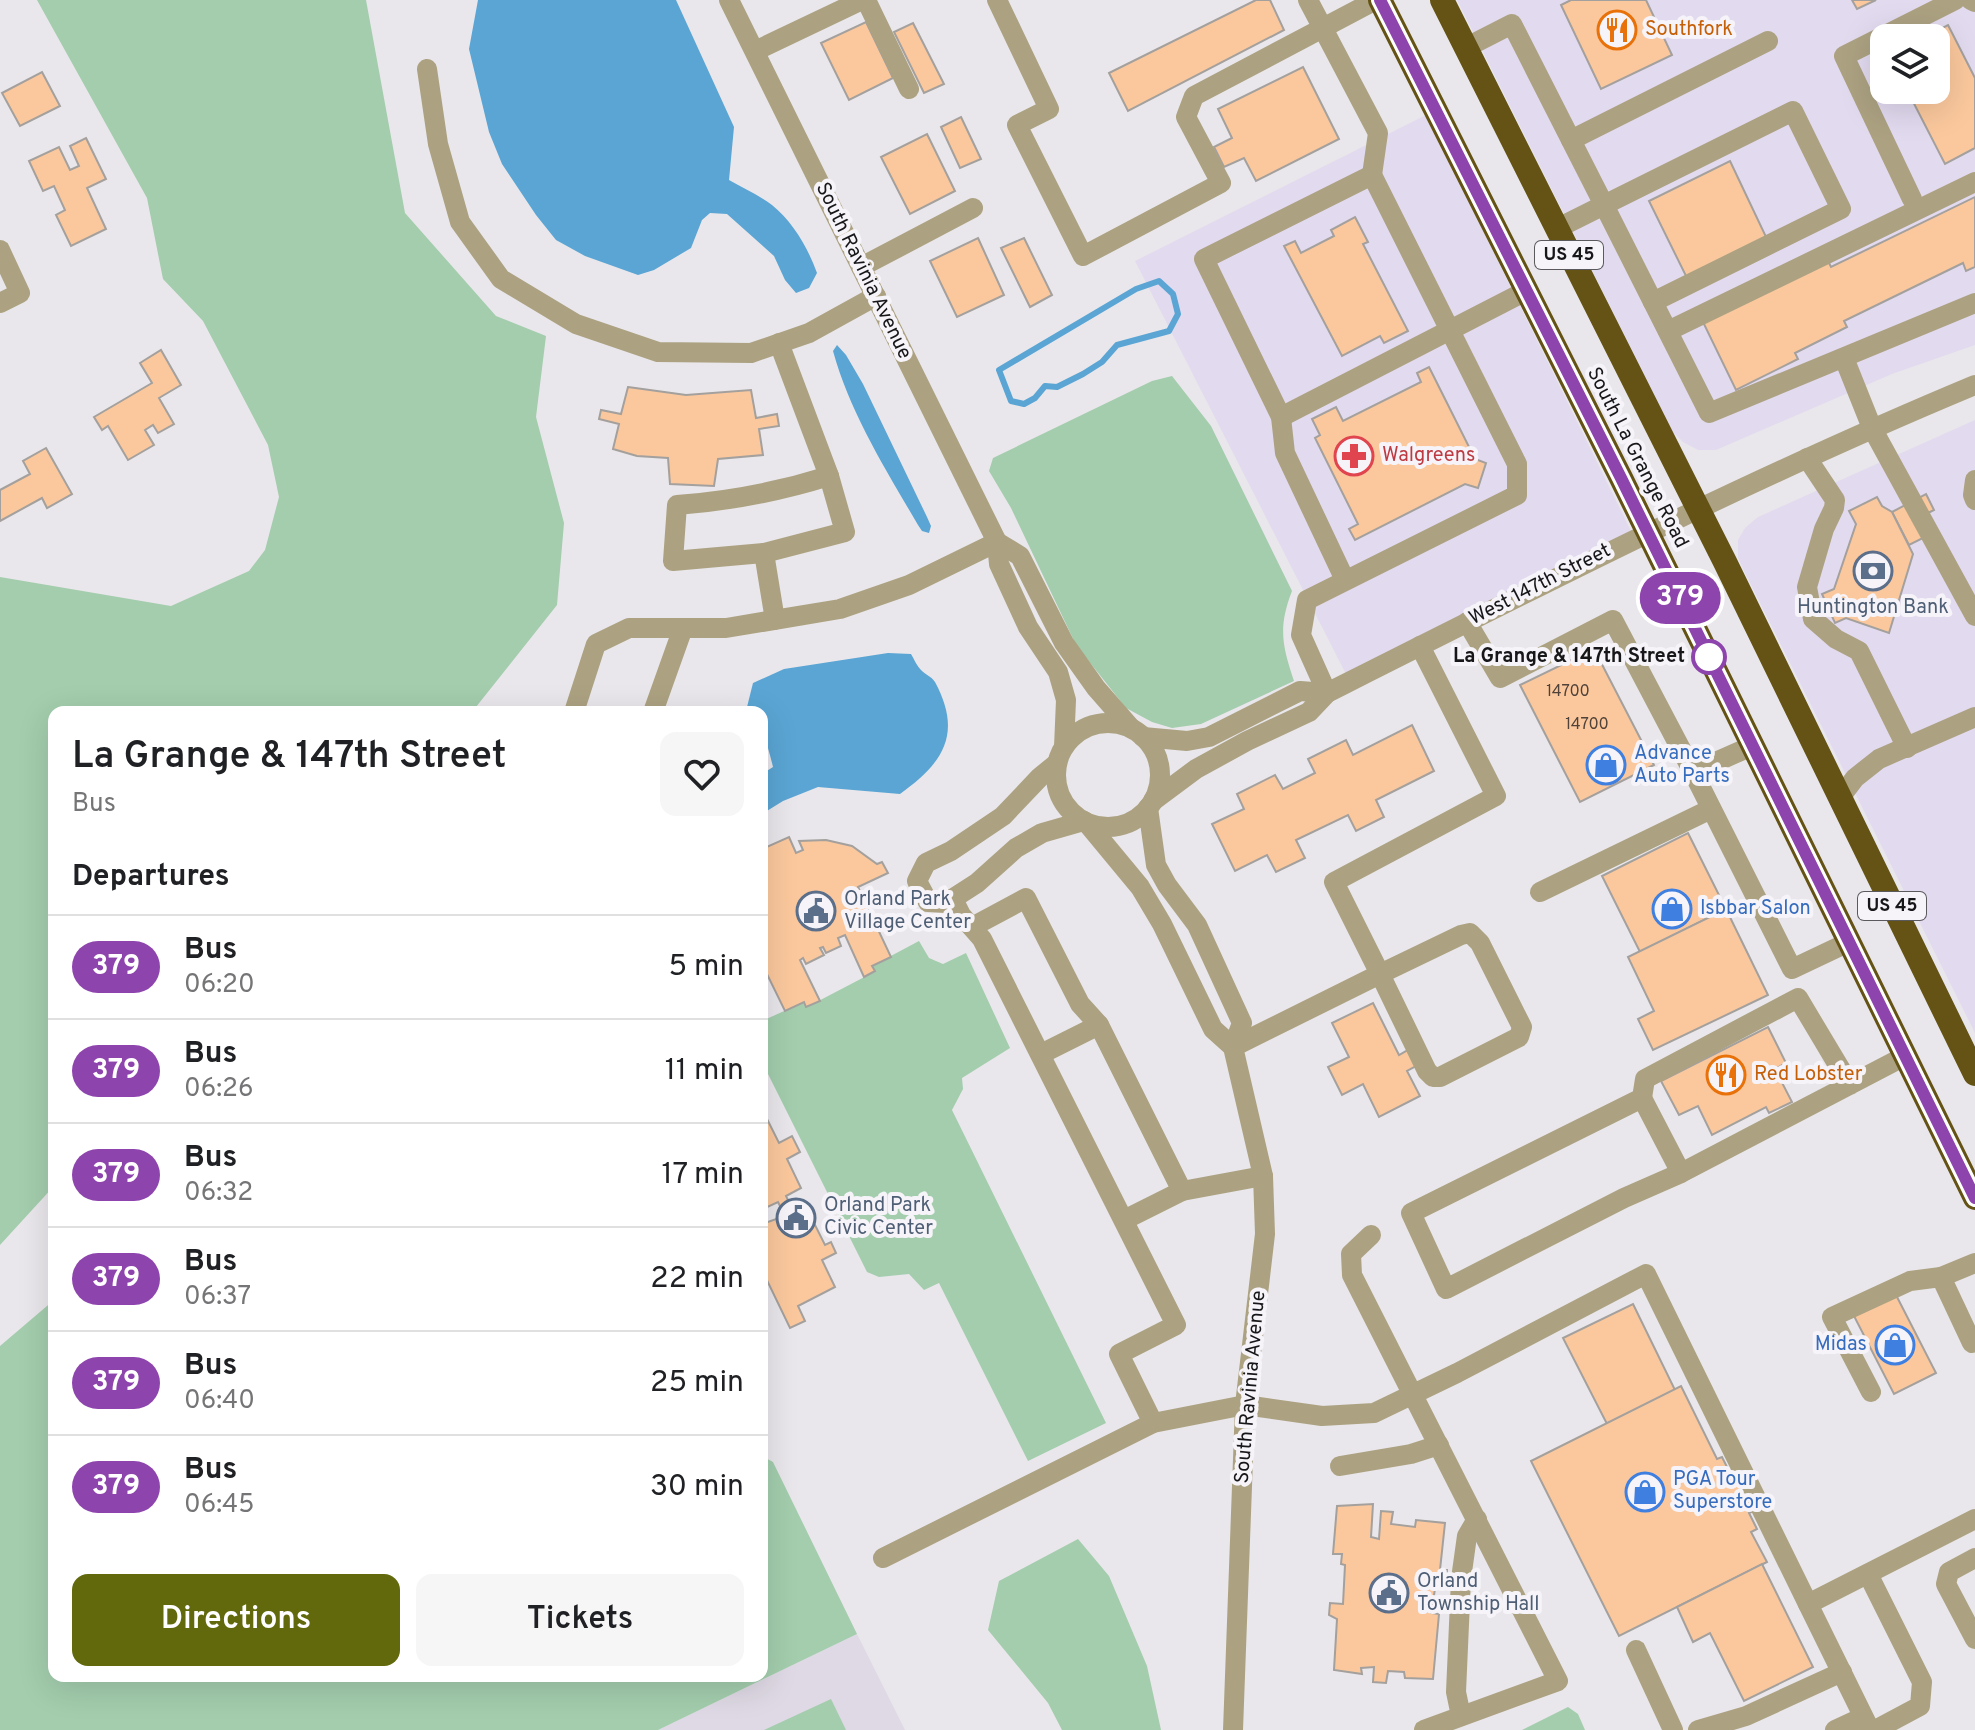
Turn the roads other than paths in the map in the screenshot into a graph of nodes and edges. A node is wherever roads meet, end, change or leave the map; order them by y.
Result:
1 (729, 0) edge
2 (864, 0) edge
3 (997, 0) edge
4 (1308, 0) edge
5 (1378, 0) edge
6 (1442, 0) edge
7 (1955, 0) edge
8 (1322, 27) junction
9 (1768, 41) dead end
10 (1465, 48) junction
11 (755, 51) junction
12 (427, 69) dead end
13 (909, 89) dead end
14 (1571, 140) junction
15 (1372, 175) junction
16 (1975, 182) edge
17 (1912, 199) dead end
18 (1604, 205) junction
19 (973, 208) dead end
20 (1556, 229) junction
21 (0, 250) edge
22 (861, 267) junction
23 (1526, 291) junction
24 (876, 296) junction
25 (1653, 302) junction
26 (0, 303) edge
27 (1975, 303) edge
28 (1450, 330) junction
29 (1668, 331) junction
30 (779, 343) junction
31 (1844, 358) junction
32 (1975, 385) edge
33 (1281, 417) junction
34 (1872, 428) junction
35 (1807, 458) junction
36 (829, 476) junction
37 (1975, 480) edge
38 (1975, 500) edge
39 (1696, 510) junction
40 (1648, 533) junction
41 (997, 542) junction
42 (764, 553) junction
43 (1345, 580) junction
44 (1973, 612) edge
45 (775, 620) junction
46 (1467, 622) junction
47 (683, 628) junction
48 (1420, 646) junction
49 (1327, 693) junction
50 (576, 706) edge
51 (655, 706) edge
52 (1975, 717) edge
53 (1137, 732) junction
54 (1752, 746) junction
55 (1907, 748) junction
56 (1060, 756) junction
57 (1693, 772) junction
58 (1839, 799) junction
59 (1150, 804) junction
60 (1711, 809) junction
61 (1086, 822) junction
62 (1540, 892) dead end
63 (953, 899) junction
64 (972, 927) junction
65 (1849, 942) junction
66 (1380, 974) junction
67 (1099, 1025) junction
68 (1233, 1047) junction
69 (1041, 1054) junction
70 (1905, 1056) junction
71 (1974, 1069) edge
72 (1850, 1085) junction
73 (1642, 1098) junction
74 (1681, 1173) junction
75 (1263, 1176) junction
76 (1182, 1191) junction
77 (1975, 1198) edge
78 (1124, 1220) junction
79 (1371, 1235) dead end
80 (1975, 1263) edge
81 (1941, 1277) junction
82 (1972, 1343) dead end
83 (1871, 1392) dead end
84 (1413, 1394) junction
85 (1245, 1405) junction
86 (1153, 1423) junction
87 (1439, 1445) junction
88 (1340, 1466) dead end
89 (1477, 1519) junction
90 (1975, 1519) edge
91 (883, 1558) dead end
92 (1975, 1558) edge
93 (1868, 1574) junction
94 (1808, 1604) junction
95 (1975, 1639) edge
96 (1636, 1650) dead end
97 (1842, 1672) junction
98 (1461, 1716) junction
99 (1870, 1726) edge
100 (1233, 1730) edge
101 (1424, 1730) edge
102 (1673, 1730) edge
103 (1698, 1730) edge
104 (1835, 1730) edge

1 - 11 street, South Ravinia Avenue
2 - 11 street
2 - 13 street
3 - 8 street
4 - 8 street
5 - 8 street
5 - 23 highway, South La Grange Road / US 45
6 - 10 highway, South La Grange Road / US 45
7 - 17 street
8 - 15 street
9 - 14 street
10 - 14 street
10 - 20 highway, South La Grange Road / US 45
11 - 22 street, South Ravinia Avenue
12 - 30 street
14 - 18 street
15 - 28 street
15 - 33 street
16 - 29 street
18 - 20 street
18 - 25 street
18 - 25 street
19 - 22 street
20 - 39 highway, South La Grange Road / US 45
21 - 26 street
22 - 24 street, South Ravinia Avenue
23 - 28 street
23 - 40 highway, South La Grange Road / US 45
24 - 30 street
24 - 41 street, South Ravinia Avenue
25 - 29 street
27 - 31 street
28 - 33 street
28 - 43 street
29 - 31 street
30 - 36 street
31 - 34 street
32 - 34 street, West 147th Street
33 - 43 street
34 - 35 street, West 147th Street
34 - 44 street
35 - 39 street, West 147th Street
35 - 55 street
36 - 42 street
36 - 42 street
37 - 38 street
39 - 40 street, West 147th Street
39 - 58 highway, South La Grange Road / US 45
40 - 46 street, West 147th Street
40 - 54 highway, South La Grange Road / US 45
41 - 45 street
41 - 53 street, South Ravinia Avenue
41 - 56 street, South Ravinia Avenue
42 - 45 street
43 - 49 street
45 - 47 street
46 - 48 street, West 147th Street
46 - 57 street
47 - 50 street
47 - 51 street
48 - 49 street, West 147th Street
48 - 66 street
49 - 53 street, West 147th Street
49 - 59 street, West 147th Street
52 - 55 street
53 - 56 street
53 - 59 street
54 - 57 street
54 - 65 highway, South La Grange Road / US 45
55 - 58 street
56 - 61 street
56 - 63 street
57 - 60 street
58 - 71 highway, South La Grange Road / US 45
59 - 61 street
59 - 68 street, South Ravinia Avenue
60 - 62 street
60 - 65 street
61 - 63 street
61 - 68 street, South Ravinia Avenue
63 - 64 street
64 - 67 street
64 - 69 street
65 - 70 highway, South La Grange Road / US 45
66 - 66 street
66 - 68 street
67 - 69 street
67 - 76 street
68 - 75 street, South Ravinia Avenue
69 - 78 street
70 - 72 street
70 - 77 highway, South La Grange Road / US 45
72 - 73 street
72 - 74 street
73 - 74 street
73 - 74 street
75 - 76 street
75 - 85 street, South Ravinia Avenue
76 - 78 street
78 - 86 street
79 - 84 street
80 - 81 street
81 - 82 street
81 - 83 street
84 - 85 street
84 - 87 street
84 - 94 street
85 - 86 street
85 - 100 street, South Ravinia Avenue
86 - 91 street
87 - 88 street
87 - 89 street
89 - 98 street
89 - 98 street
90 - 93 street
92 - 95 street
93 - 94 street
93 - 99 street
94 - 97 street
96 - 102 street
97 - 99 street
97 - 103 street
98 - 101 street
99 - 104 street

